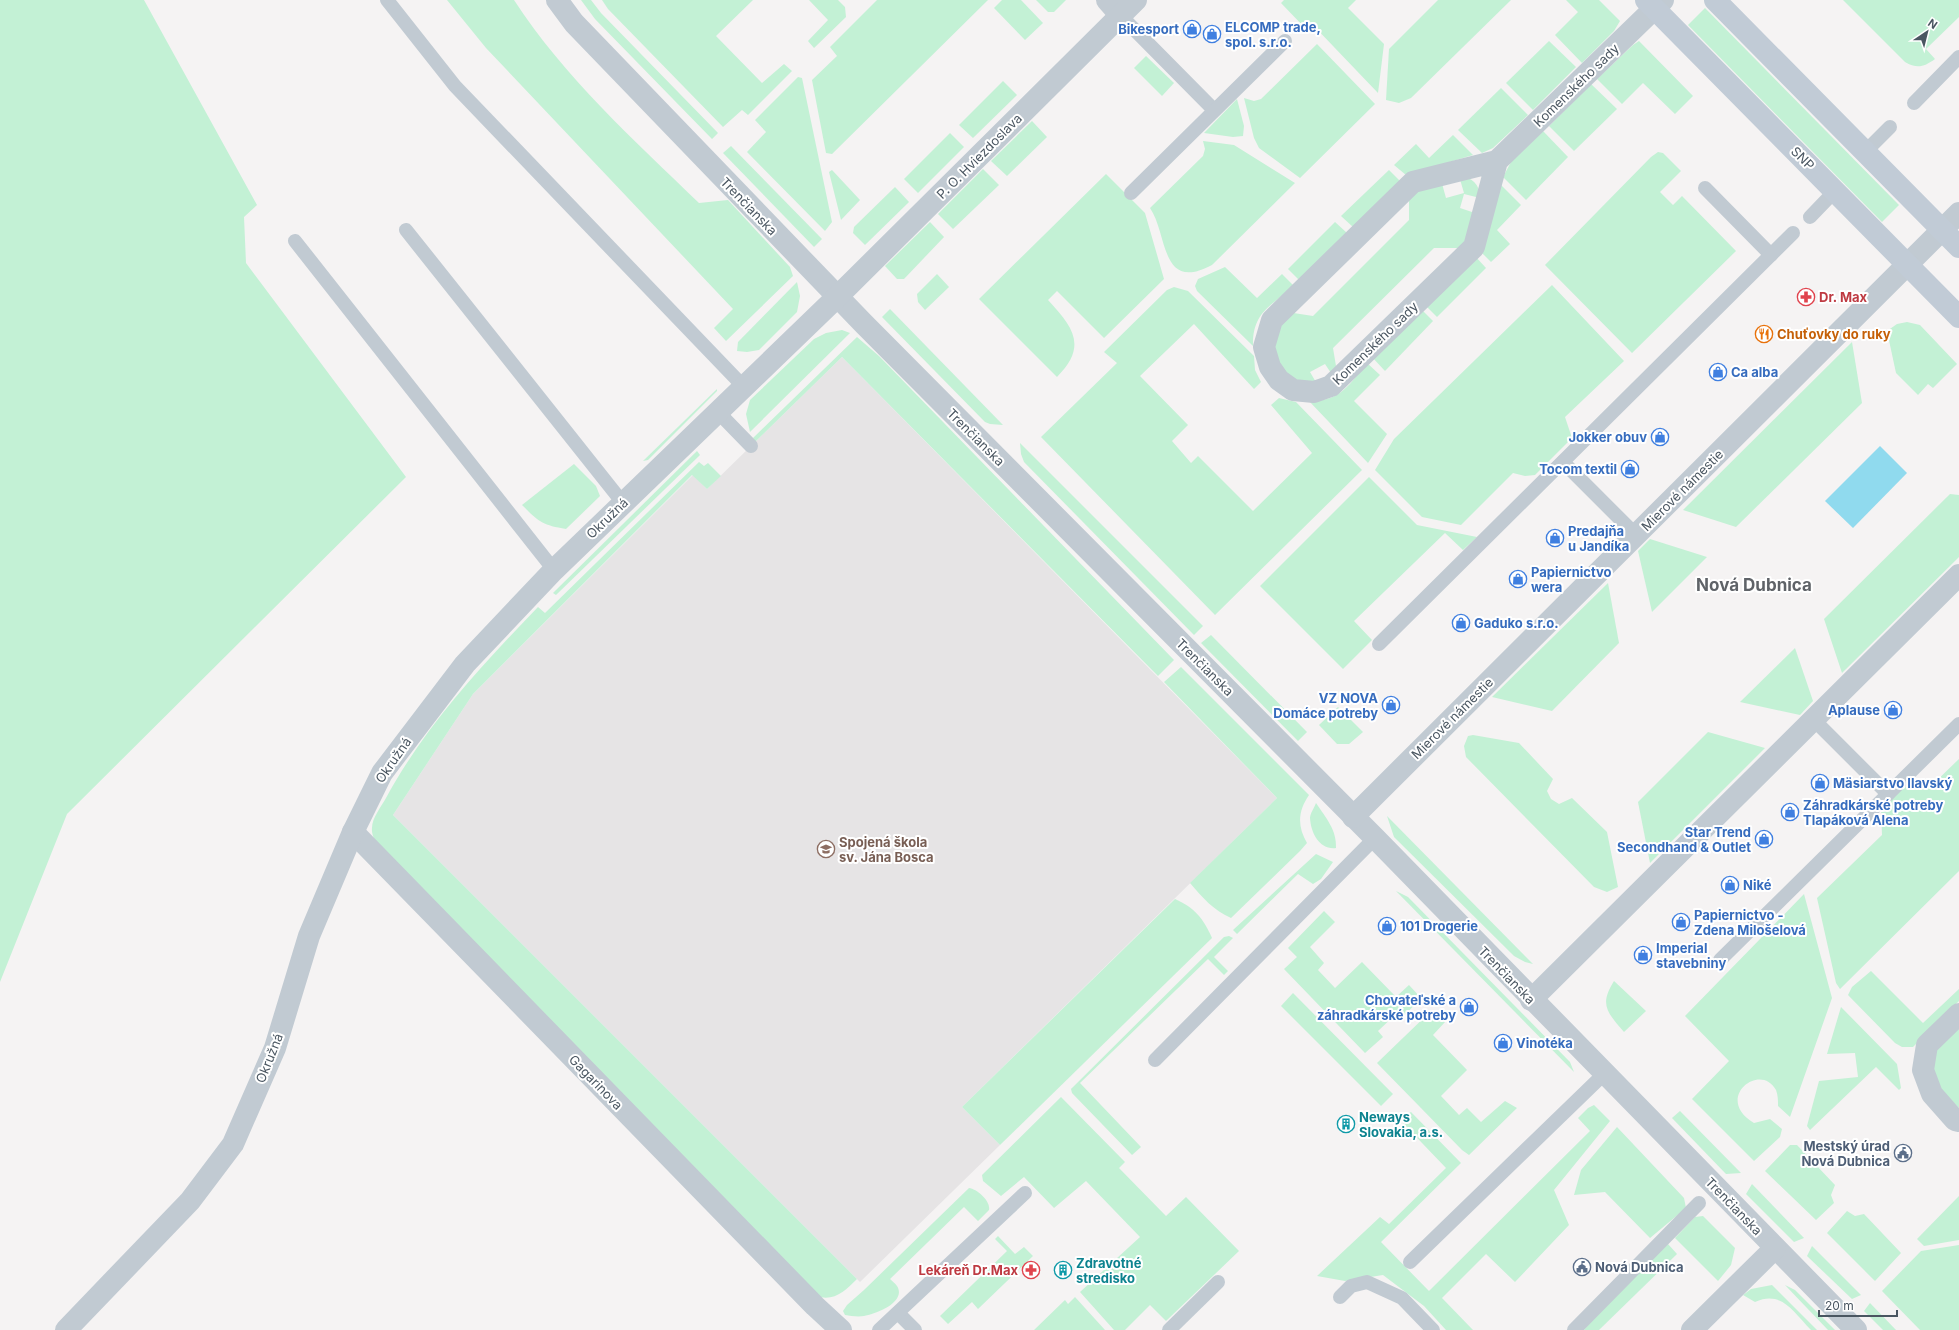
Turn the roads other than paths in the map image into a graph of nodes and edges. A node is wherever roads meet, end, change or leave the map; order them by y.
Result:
1 (388, 0) edge
2 (557, 0) edge
3 (1136, 0) edge
4 (1715, 0) edge
5 (1655, 3) edge
6 (1114, 8) edge
7 (1284, 40) dead end
8 (1959, 57) edge
9 (1914, 103) dead end
10 (1214, 110) junction
11 (1890, 127) dead end
12 (1865, 152) junction
13 (1498, 161) junction
14 (1705, 188) dead end
15 (1835, 191) junction
16 (1131, 193) dead end
17 (1959, 213) edge
18 (1810, 217) dead end
19 (406, 230) dead end
20 (1942, 230) junction
21 (1793, 233) dead end
22 (295, 241) dead end
23 (1959, 247) edge
24 (1771, 255) junction
25 (1907, 265) junction
26 (837, 297) junction
27 (1959, 317) edge
28 (743, 386) junction
29 (717, 411) junction
30 (751, 446) dead end
31 (1563, 462) junction
32 (623, 503) junction
33 (1636, 535) junction
34 (554, 570) junction
35 (1959, 575) edge
36 (1379, 644) dead end
37 (1813, 719) junction
38 (1959, 724) edge
39 (1888, 794) junction
40 (1353, 817) junction
41 (353, 832) junction
42 (1375, 838) junction
43 (1720, 960) dead end
44 (1531, 1000) junction
45 (1959, 1014) edge
46 (1154, 1060) dead end
47 (1604, 1074) junction
48 (1959, 1121) edge
49 (1025, 1193) dead end
50 (1699, 1204) dead end
51 (1775, 1248) junction
52 (1410, 1262) dead end
53 (1218, 1282) dead end
54 (1340, 1296) dead end
55 (898, 1313) junction
56 (66, 1330) edge
57 (841, 1330) edge
58 (879, 1330) edge
59 (915, 1330) edge
60 (1169, 1330) edge
61 (1433, 1330) edge
62 (1574, 1330) edge
63 (1692, 1330) edge
64 (1856, 1330) edge

1 - 28 lane
2 - 26 street, Trenčianska
3 - 6 street, P. O. Hviezdoslava
4 - 12 street
5 - 13 street, Komenského sady
5 - 15 street, SNP
6 - 10 lane
6 - 26 street, P. O. Hviezdoslava
7 - 10 lane
8 - 9 lane
10 - 16 lane
11 - 12 lane
12 - 20 street
13 - 13 street, Komenského sady
14 - 24 lane
15 - 18 lane
15 - 25 street, SNP
17 - 20 street, Mierové námestie
19 - 32 lane
20 - 23 street
20 - 25 street, Mierové námestie
21 - 24 lane
22 - 34 lane
24 - 31 lane
25 - 27 street, SNP
25 - 33 street, Mierové námestie
26 - 28 street, Okružná
26 - 40 street, Trenčianska
28 - 29 street, Okružná
29 - 30 lane
29 - 32 street, Okružná
31 - 33 lane
31 - 36 lane
32 - 34 street, Okružná
33 - 40 street, Mierové námestie
34 - 41 street, Okružná
35 - 37 street
37 - 39 lane
37 - 44 street
38 - 39 lane
39 - 43 lane
40 - 42 street, Trenčianska
41 - 56 street, Okružná
41 - 57 street, Gagarinova
42 - 44 street, Trenčianska
42 - 46 lane
44 - 47 street, Trenčianska
45 - 48 street
47 - 51 street, Trenčianska
47 - 52 lane
49 - 55 lane
50 - 62 lane
51 - 63 street
51 - 64 street, Trenčianska
53 - 60 lane
54 - 61 lane
55 - 58 lane
55 - 59 lane

